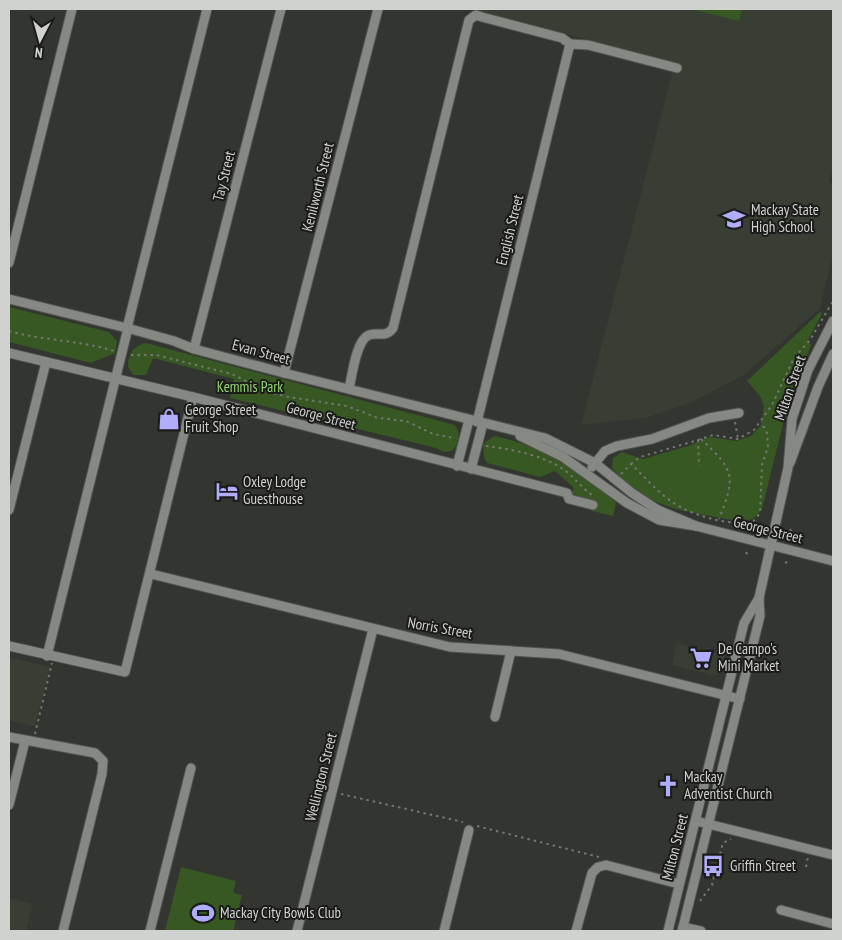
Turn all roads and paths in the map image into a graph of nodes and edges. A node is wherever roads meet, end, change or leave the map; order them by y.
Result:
1 (72, 9) edge
2 (207, 9) edge
3 (281, 9) edge
4 (378, 9) edge
5 (570, 44) junction
6 (676, 68) dead end
7 (9, 263) edge
8 (9, 299) edge
9 (833, 301) edge
10 (833, 322) edge
11 (128, 328) junction
12 (9, 331) edge
13 (194, 349) junction
14 (9, 353) edge
15 (122, 353) junction
16 (833, 354) edge
17 (46, 362) junction
18 (284, 373) junction
19 (115, 378) junction
20 (349, 389) junction
21 (193, 397) junction
22 (737, 413) joint
23 (476, 422) junction
24 (760, 422) junction
25 (508, 430) junction
26 (738, 439) junction
27 (699, 440) junction
28 (463, 441) junction
29 (478, 444) junction
30 (595, 463) junction
31 (631, 464) junction
32 (457, 466) junction
33 (699, 466) dead end
34 (788, 468) junction
35 (471, 469) junction
36 (587, 473) junction
37 (616, 480) junction
38 (10, 497) edge
39 (594, 501) joint
40 (9, 510) edge
41 (719, 519) junction
42 (696, 526) junction
43 (790, 529) dead end
44 (794, 536) dead end
45 (771, 545) junction
46 (746, 552) dead end
47 (748, 556) dead end
48 (790, 561) dead end
49 (833, 561) edge
50 (785, 563) dead end
51 (151, 574) junction
52 (759, 598) junction
53 (373, 629) junction
54 (9, 646) edge
55 (511, 651) junction
56 (50, 657) junction
57 (726, 696) junction
58 (740, 699) junction
59 (495, 717) dead end
60 (9, 736) edge
61 (29, 741) junction
62 (191, 768) dead end
63 (331, 792) junction
64 (9, 805) edge
65 (696, 821) junction
66 (709, 824) junction
67 (470, 830) dead end
68 (724, 843) dead end
69 (833, 854) edge
70 (601, 857) dead end
71 (808, 857) dead end
72 (806, 867) dead end
73 (679, 884) junction
74 (695, 903) dead end
75 (781, 910) dead end
76 (833, 924) edge
77 (683, 929) edge
78 (63, 931) edge
79 (150, 931) edge
80 (297, 931) edge
81 (444, 931) edge
82 (576, 931) edge
83 (668, 931) edge
84 (701, 931) edge

1 - 7 street
2 - 11 street
3 - 13 street, Tay Street
4 - 18 street, Kenilworth Street
5 - 6 street
5 - 20 street
5 - 23 street, English Street
8 - 11 street, Evan Street
9 - 24 path
10 - 34 street, Milton Street
11 - 13 street, Evan Street
11 - 15 street
12 - 15 path
13 - 18 street, Evan Street
14 - 17 street, George Street
15 - 19 street
15 - 28 path
16 - 34 street, Milton Street
17 - 19 street, George Street
17 - 38 street
18 - 20 street, Evan Street
19 - 21 street, George Street
19 - 56 street
20 - 23 street, Evan Street
21 - 32 street, George Street
21 - 51 street
22 - 26 path
22 - 30 street
23 - 25 street, Evan Street
23 - 28 street
23 - 29 street
24 - 26 path
24 - 41 path
25 - 30 street, Evan Street
25 - 36 street, Evan Street
26 - 27 path
27 - 31 path
27 - 33 path
27 - 41 path
28 - 32 street
29 - 35 street
29 - 39 path
30 - 36 street
30 - 37 street, George Street
31 - 37 path
31 - 41 path
32 - 35 street, George Street
34 - 45 street, Milton Street
35 - 39 street, George Street
36 - 42 street, George Street
37 - 42 street, George Street
38 - 40 street
42 - 45 street, George Street
43 - 44 path
45 - 49 street, George Street
45 - 52 street, Milton Street
46 - 47 path
48 - 50 path
51 - 53 street, Norris Street
51 - 56 street
52 - 57 street, Milton Street
52 - 58 street, Milton Street
53 - 55 street, Norris Street
53 - 63 street, Wellington Street
54 - 56 street
55 - 57 street, Norris Street
55 - 59 street
56 - 61 path
57 - 58 street, Norris Street
57 - 65 street, Milton Street
58 - 66 street, Milton Street
60 - 61 street
61 - 64 street
61 - 78 street
62 - 79 street
63 - 70 path
63 - 80 street, Wellington Street
65 - 66 street
65 - 73 street, Milton Street
66 - 69 street
66 - 77 street, Milton Street
67 - 81 street
68 - 74 path
71 - 72 path
73 - 82 street
73 - 83 street, Milton Street
75 - 76 street
77 - 84 street

